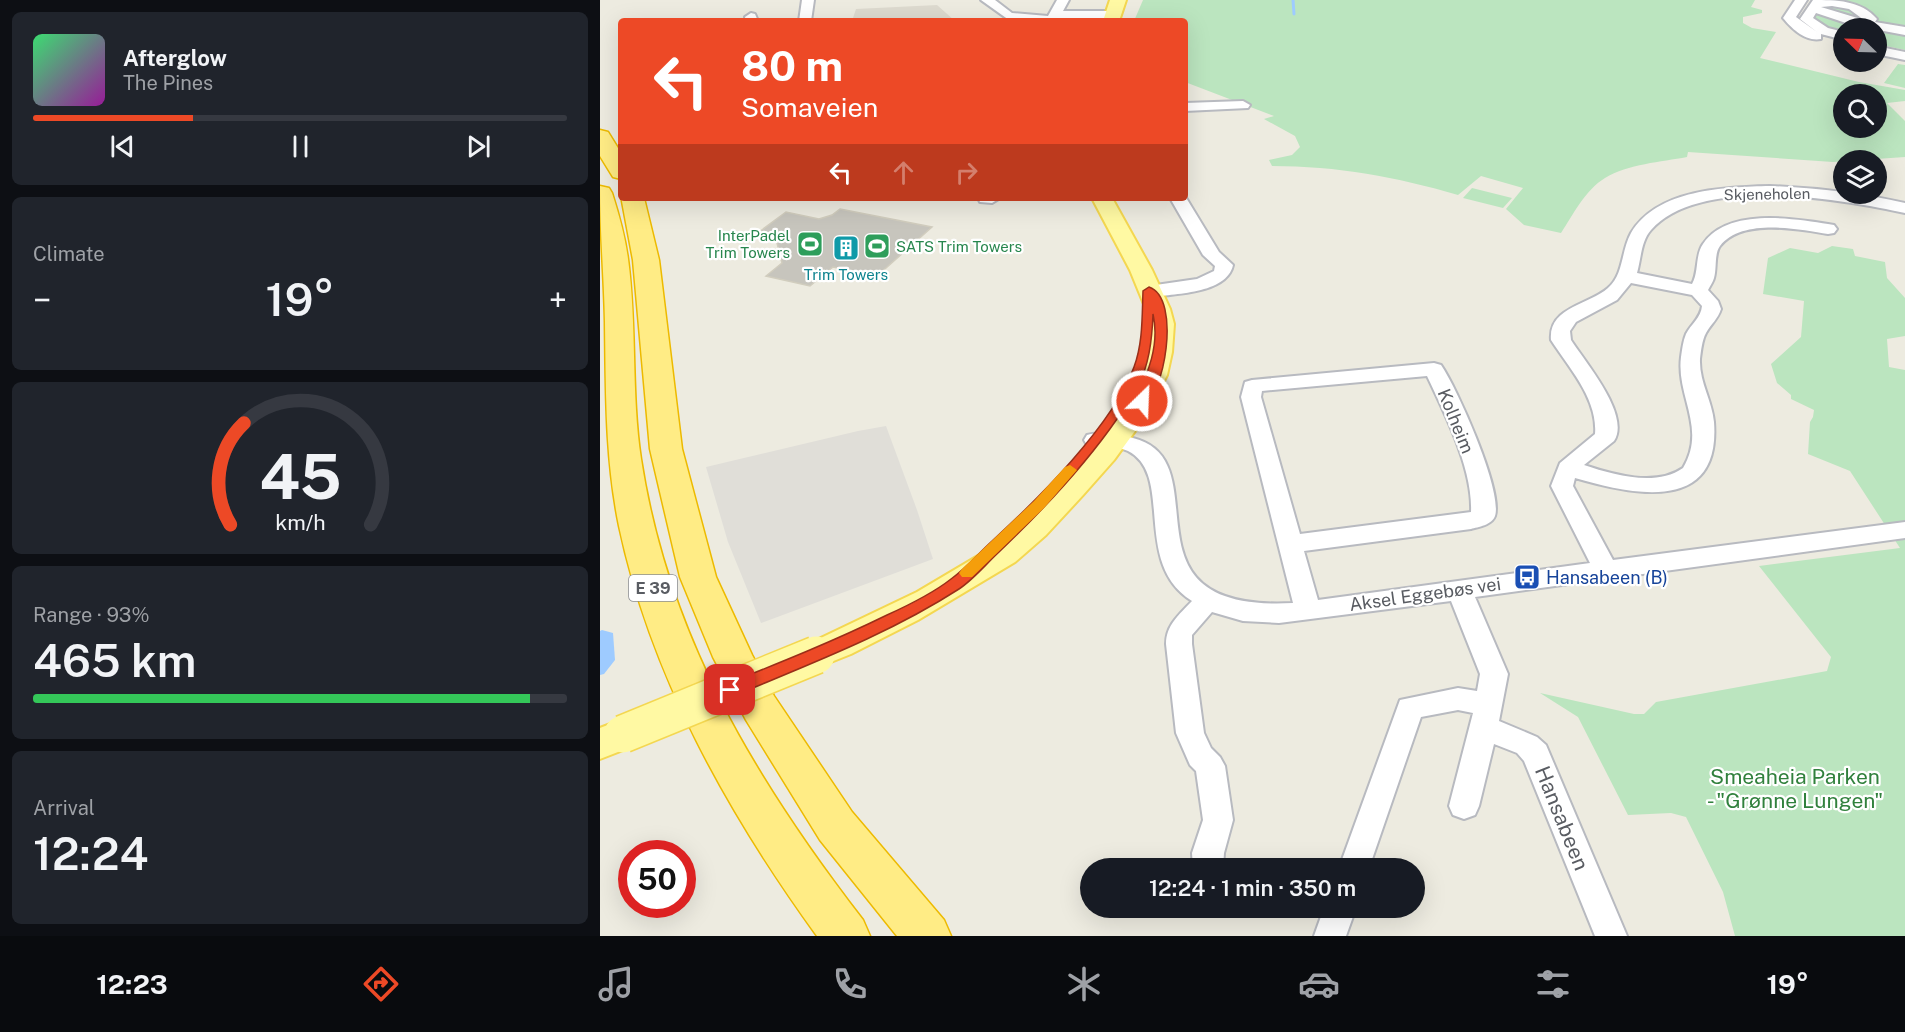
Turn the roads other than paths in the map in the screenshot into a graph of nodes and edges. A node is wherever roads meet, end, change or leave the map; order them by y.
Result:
1 (808, 0) edge
2 (987, 0) edge
3 (1063, 0) edge
4 (1801, 0) edge
5 (1814, 9) junction
6 (1114, 12) edge
7 (1876, 17) edge
8 (804, 18) edge
9 (1038, 18) edge
10 (1054, 18) edge
11 (1062, 18) edge
12 (1905, 31) edge
13 (1833, 33) edge
14 (1833, 40) edge
15 (1887, 45) edge
16 (1905, 49) edge
17 (1887, 52) edge
18 (1905, 56) edge
19 (1243, 105) dead end
20 (1188, 107) edge
21 (600, 137) edge
22 (618, 167) edge
23 (600, 193) edge
24 (633, 201) edge
25 (1104, 201) edge
26 (1180, 201) edge
27 (1905, 208) edge
28 (1828, 229) dead end
29 (1628, 277) junction
30 (1149, 291) junction
31 (1698, 291) junction
32 (1106, 444) junction
33 (1568, 468) junction
34 (1905, 530) edge
35 (1292, 544) junction
36 (1606, 570) junction
37 (1460, 590) junction
38 (1208, 600) junction
39 (1308, 610) junction
40 (1486, 715) junction
41 (611, 739) edge
42 (1464, 807) dead end
43 (1208, 858) edge
44 (1358, 858) edge
45 (1336, 918) edge
46 (846, 936) edge
47 (927, 936) edge
48 (1330, 936) edge
49 (1611, 936) edge

1 - 8 street
2 - 9 street
3 - 10 street
4 - 14 street
5 - 7 street
5 - 7 street
5 - 13 street
6 - 11 street
7 - 12 street
15 - 16 street
17 - 18 street
19 - 20 street
21 - 22 highway
23 - 46 highway, E 39
24 - 47 highway, E 39
25 - 30 main road
26 - 30 street
27 - 29 street, Skjeneholen
28 - 31 street, Skjeneholen
29 - 31 street
29 - 33 street
30 - 32 main road
31 - 33 street
32 - 38 street, Aksel Eggebøs vei
32 - 41 main road, bridge
33 - 36 street
34 - 36 street, Aksel Eggebøs vei
35 - 35 street, Kolheim
35 - 39 street, Kolheim
36 - 37 street, Aksel Eggebøs vei
37 - 39 street, Aksel Eggebøs vei
37 - 40 street
38 - 39 street, Aksel Eggebøs vei
38 - 43 street
40 - 42 street
40 - 44 street, Hansabeen
40 - 49 street, Hansabeen
45 - 48 street

